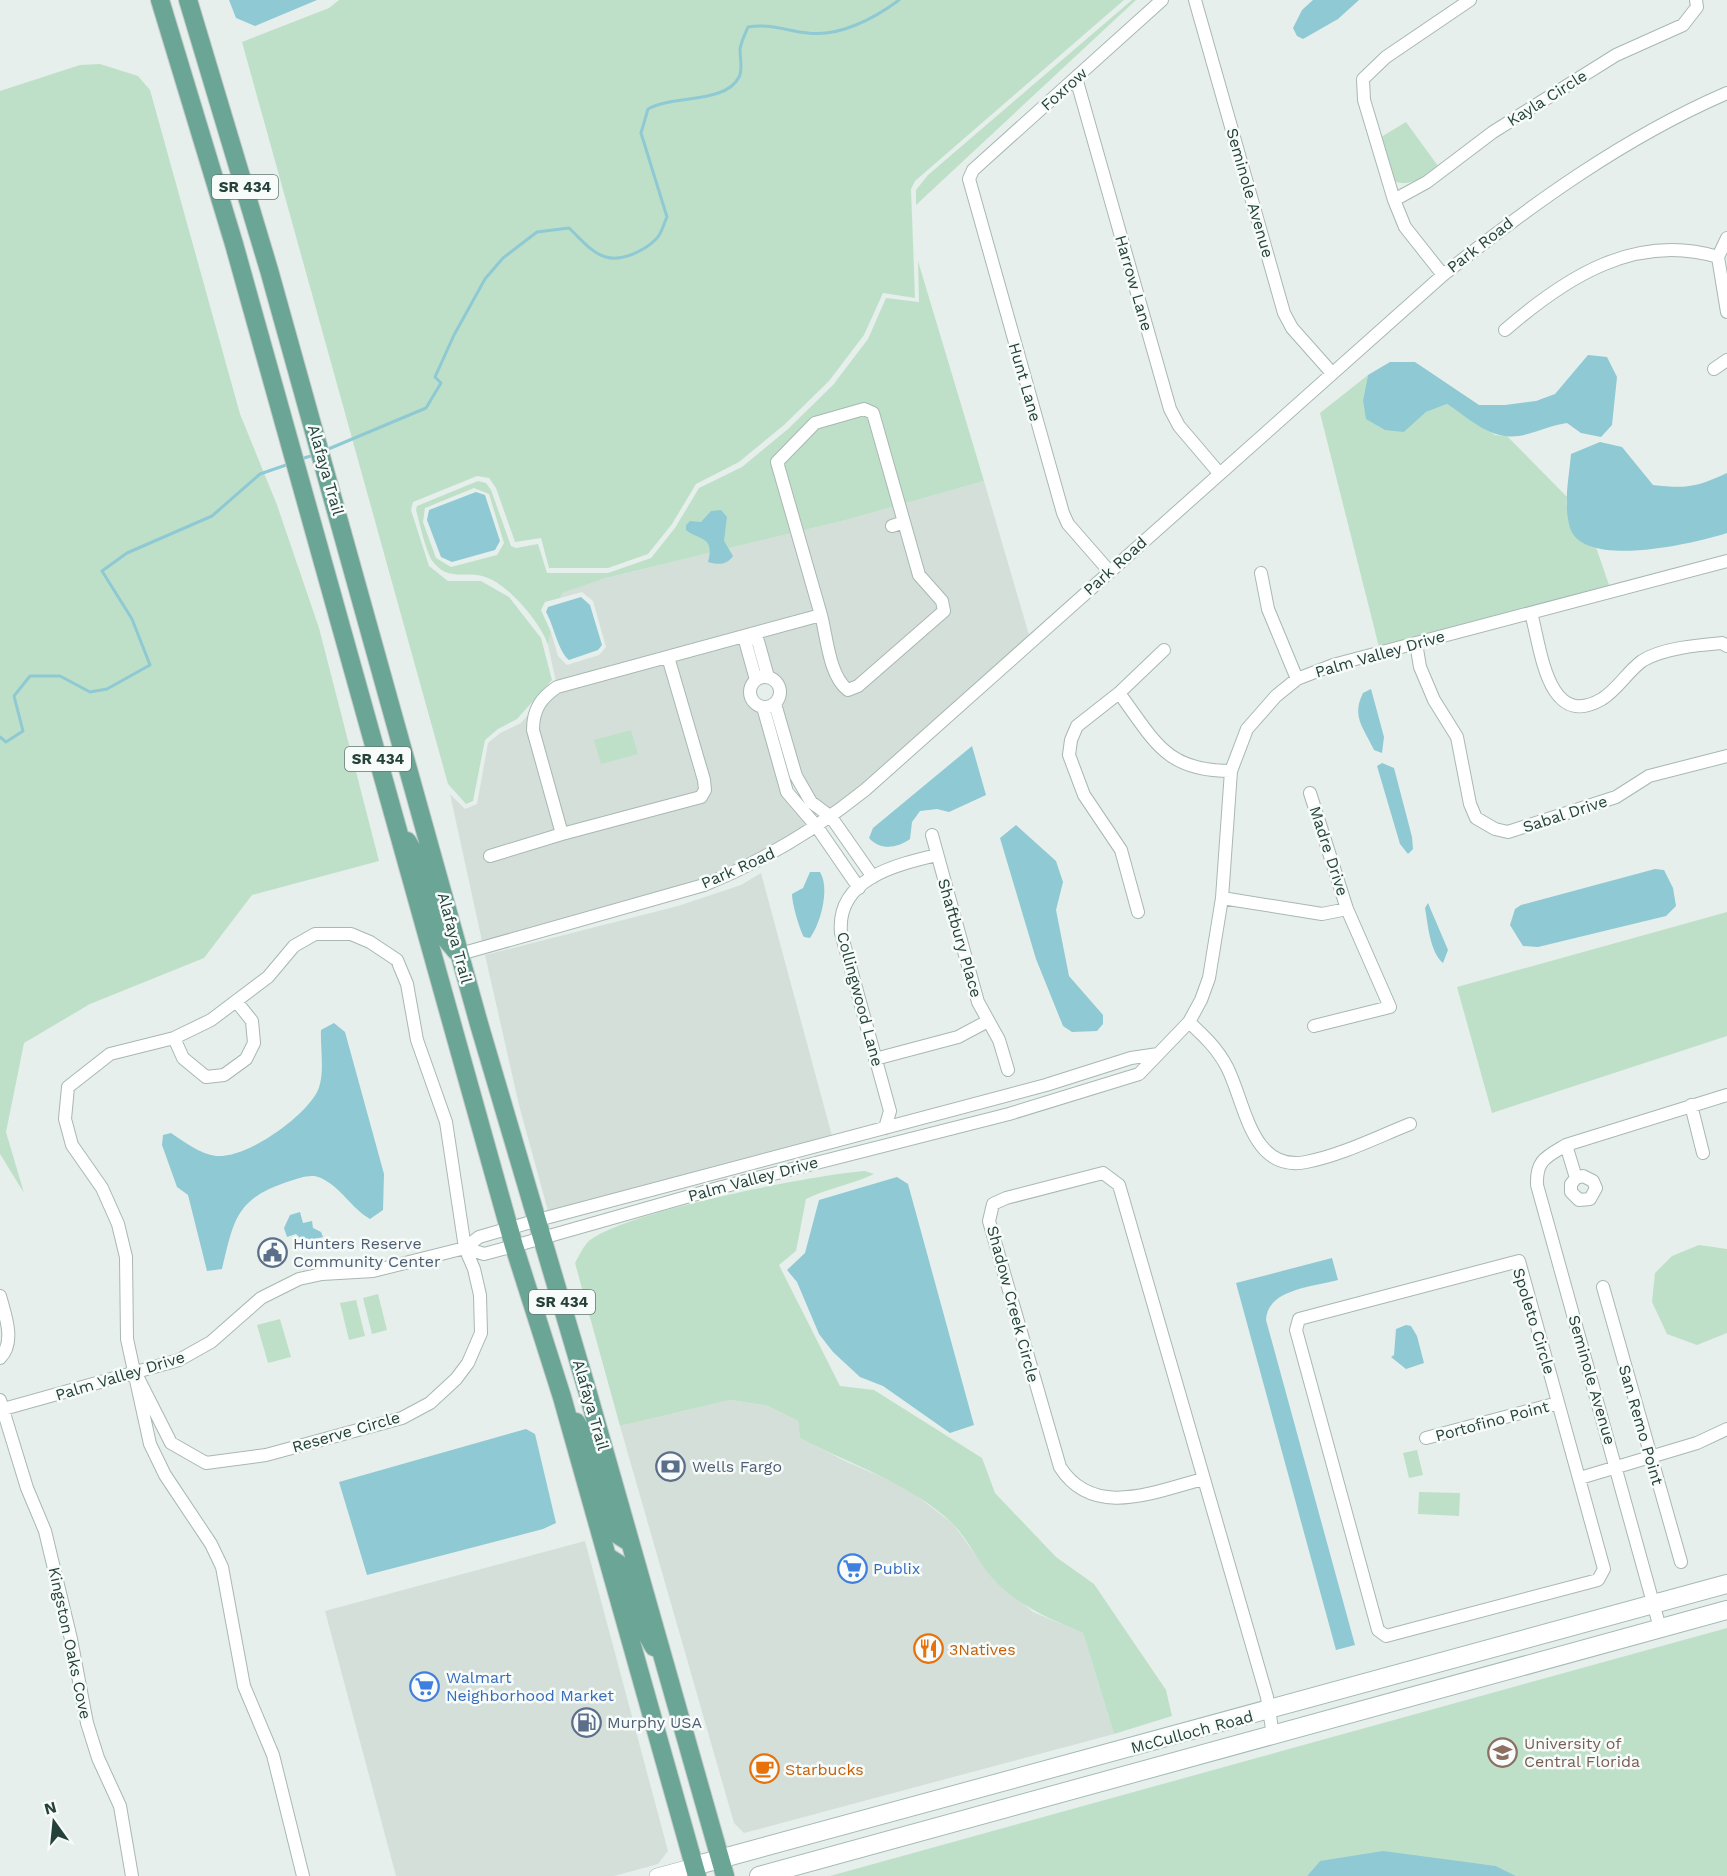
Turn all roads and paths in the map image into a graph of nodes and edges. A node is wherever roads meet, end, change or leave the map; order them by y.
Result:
1 (160, 0) edge
2 (188, 0) edge
3 (1162, 0) edge
4 (1195, 0) edge
5 (1470, 0) edge
6 (1696, 0) edge
7 (1077, 78) junction
8 (1727, 93) edge
9 (969, 178) joint
10 (1394, 200) junction
11 (1727, 238) edge
12 (234, 244) junction
13 (1718, 257) junction
14 (269, 270) junction
15 (1443, 275) junction
16 (1727, 312) edge
17 (1505, 330) dead end
18 (1727, 360) edge
19 (1714, 369) dead end
20 (1331, 372) junction
21 (1219, 473) junction
22 (1727, 561) edge
23 (1109, 571) junction
24 (1261, 573) dead end
25 (1531, 613) junction
26 (821, 615) junction
27 (339, 617) junction
28 (750, 635) junction
29 (373, 639) junction
30 (1416, 643) junction
31 (1727, 646) edge
32 (1164, 650) dead end
33 (668, 657) junction
34 (762, 679) junction
35 (1297, 679) junction
36 (1119, 693) junction
37 (769, 705) junction
38 (1727, 756) edge
39 (1231, 771) junction
40 (1310, 793) dead end
41 (831, 817) junction
42 (395, 822) junction
43 (817, 827) junction
44 (562, 834) junction
45 (932, 836) dead end
46 (850, 845) junction
47 (836, 855) junction
48 (937, 855) junction
49 (490, 856) dead end
50 (873, 877) junction
51 (859, 888) junction
52 (1222, 898) junction
53 (1347, 909) junction
54 (1138, 912) dead end
55 (460, 954) junction
56 (236, 1001) junction
57 (988, 1021) junction
58 (1189, 1022) junction
59 (1314, 1026) dead end
60 (174, 1038) junction
61 (1158, 1053) junction
62 (875, 1059) junction
63 (1008, 1070) dead end
64 (1038, 1087) junction
65 (1727, 1095) edge
66 (1042, 1104) junction
67 (1691, 1105) junction
68 (1410, 1124) dead end
69 (885, 1128) junction
70 (1566, 1145) junction
71 (1703, 1153) dead end
72 (1576, 1178) dead end
73 (540, 1228) junction
74 (512, 1237) junction
75 (465, 1248) junction
76 (1603, 1287) dead end
77 (0, 1296) edge
78 (0, 1358) edge
79 (136, 1374) junction
80 (562, 1397) junction
81 (1558, 1403) junction
82 (1, 1406) edge
83 (1727, 1429) edge
84 (1426, 1438) dead end
85 (1650, 1458) junction
86 (1616, 1468) junction
87 (1580, 1478) junction
88 (1203, 1479) junction
89 (632, 1543) junction
90 (607, 1557) junction
91 (1681, 1562) dead end
92 (1727, 1584) edge
93 (1654, 1604) junction
94 (1727, 1610) edge
95 (1660, 1628) junction
96 (669, 1675) junction
97 (1270, 1710) junction
98 (1274, 1735) junction
99 (1044, 1772) junction
100 (1050, 1797) junction
101 (723, 1868) edge
102 (695, 1871) edge
103 (132, 1876) edge
104 (303, 1876) edge
105 (657, 1876) edge
106 (759, 1876) edge

1 - 12 main road, Alafaya Trail / SR 434
2 - 14 main road, Alafaya Trail / SR 434
3 - 7 street, Foxrow
4 - 20 street, Seminole Avenue
5 - 10 street
6 - 10 street, Kayla Circle
7 - 9 street, Foxrow
7 - 21 street, Harrow Lane
8 - 15 street, Park Road
9 - 23 street, Hunt Lane
10 - 15 street
11 - 13 street
12 - 14 main road
12 - 27 main road, Alafaya Trail / SR 434
13 - 16 street
13 - 17 street
14 - 29 main road, Alafaya Trail / SR 434
15 - 20 street, Park Road
18 - 19 street
20 - 21 street, Park Road
21 - 23 street, Park Road
22 - 25 street, Palm Valley Drive
23 - 41 street, Park Road
24 - 35 street
25 - 30 street, Palm Valley Drive
25 - 31 street
26 - 26 street
26 - 28 street
27 - 29 main road
27 - 42 main road, Alafaya Trail / SR 434
28 - 33 street
28 - 34 street
29 - 55 main road, Alafaya Trail / SR 434
30 - 35 street, Palm Valley Drive
30 - 38 street, Sabal Drive
32 - 36 street
33 - 44 street
33 - 44 street
34 - 37 street
34 - 37 street
35 - 39 street, Palm Valley Drive
36 - 39 street
36 - 54 street
37 - 41 street
37 - 43 street
39 - 52 street, Palm Valley Drive
40 - 53 street, Madre Drive
41 - 43 street, Park Road
41 - 46 street
42 - 55 main road
42 - 74 main road, Alafaya Trail / SR 434
43 - 47 street
43 - 55 street, Park Road
44 - 49 street
45 - 48 street, Shaftbury Place
46 - 47 street
46 - 50 street
47 - 51 street
48 - 50 street, Collingwood Lane
48 - 57 street, Shaftbury Place
50 - 51 street, Collingwood Lane
51 - 62 street, Collingwood Lane
52 - 53 street
52 - 58 street, Palm Valley Drive
53 - 59 street, Madre Drive
55 - 73 main road, Alafaya Trail / SR 434
56 - 60 street, Reserve Circle
56 - 60 street
56 - 75 street, Reserve Circle
57 - 62 street
57 - 63 street, Shaftbury Place
58 - 61 street, Palm Valley Drive
58 - 68 street
60 - 79 street, Reserve Circle
61 - 64 street, Palm Valley Drive
61 - 66 street, Palm Valley Drive
62 - 69 street, Collingwood Lane
64 - 66 street
64 - 69 street, Palm Valley Drive
65 - 67 street, Seminole Avenue
66 - 73 street, Palm Valley Drive
67 - 70 street, Seminole Avenue
67 - 71 street
69 - 73 street, Palm Valley Drive
70 - 72 street
70 - 86 street, Seminole Avenue
73 - 74 street, Palm Valley Drive
73 - 74 street, Palm Valley Drive
73 - 89 main road, Alafaya Trail / SR 434
74 - 75 street, Palm Valley Drive
74 - 75 street, Palm Valley Drive
74 - 80 main road, Alafaya Trail / SR 434
75 - 79 street, Palm Valley Drive
75 - 79 street, Reserve Circle
76 - 85 street, San Remo Point
77 - 78 street
79 - 82 street, Palm Valley Drive
79 - 104 street
80 - 89 main road
80 - 90 main road, Alafaya Trail / SR 434
81 - 84 street, Portofino Point
81 - 87 street, Spoleto Circle
81 - 87 street, Spoleto Circle
82 - 103 street, Kingston Oaks Cove
83 - 85 street
85 - 86 street
85 - 91 street, San Remo Point
86 - 87 street
86 - 93 street, Seminole Avenue
88 - 88 street, Shadow Creek Circle
88 - 97 street, Shadow Creek Circle
89 - 96 main road, Alafaya Trail / SR 434
90 - 96 main road
90 - 102 main road, Alafaya Trail / SR 434
92 - 93 main road, McCulloch Road
93 - 95 street, Seminole Avenue
93 - 97 main road, McCulloch Road
94 - 95 main road, McCulloch Road
95 - 98 main road, McCulloch Road
96 - 101 main road, Alafaya Trail / SR 434
97 - 98 street, Shadow Creek Circle
97 - 99 main road, McCulloch Road
98 - 100 main road, McCulloch Road
99 - 100 street
99 - 101 main road, McCulloch Road
100 - 106 main road, McCulloch Road
101 - 102 main road, McCulloch Road
102 - 105 street, McCulloch Road

